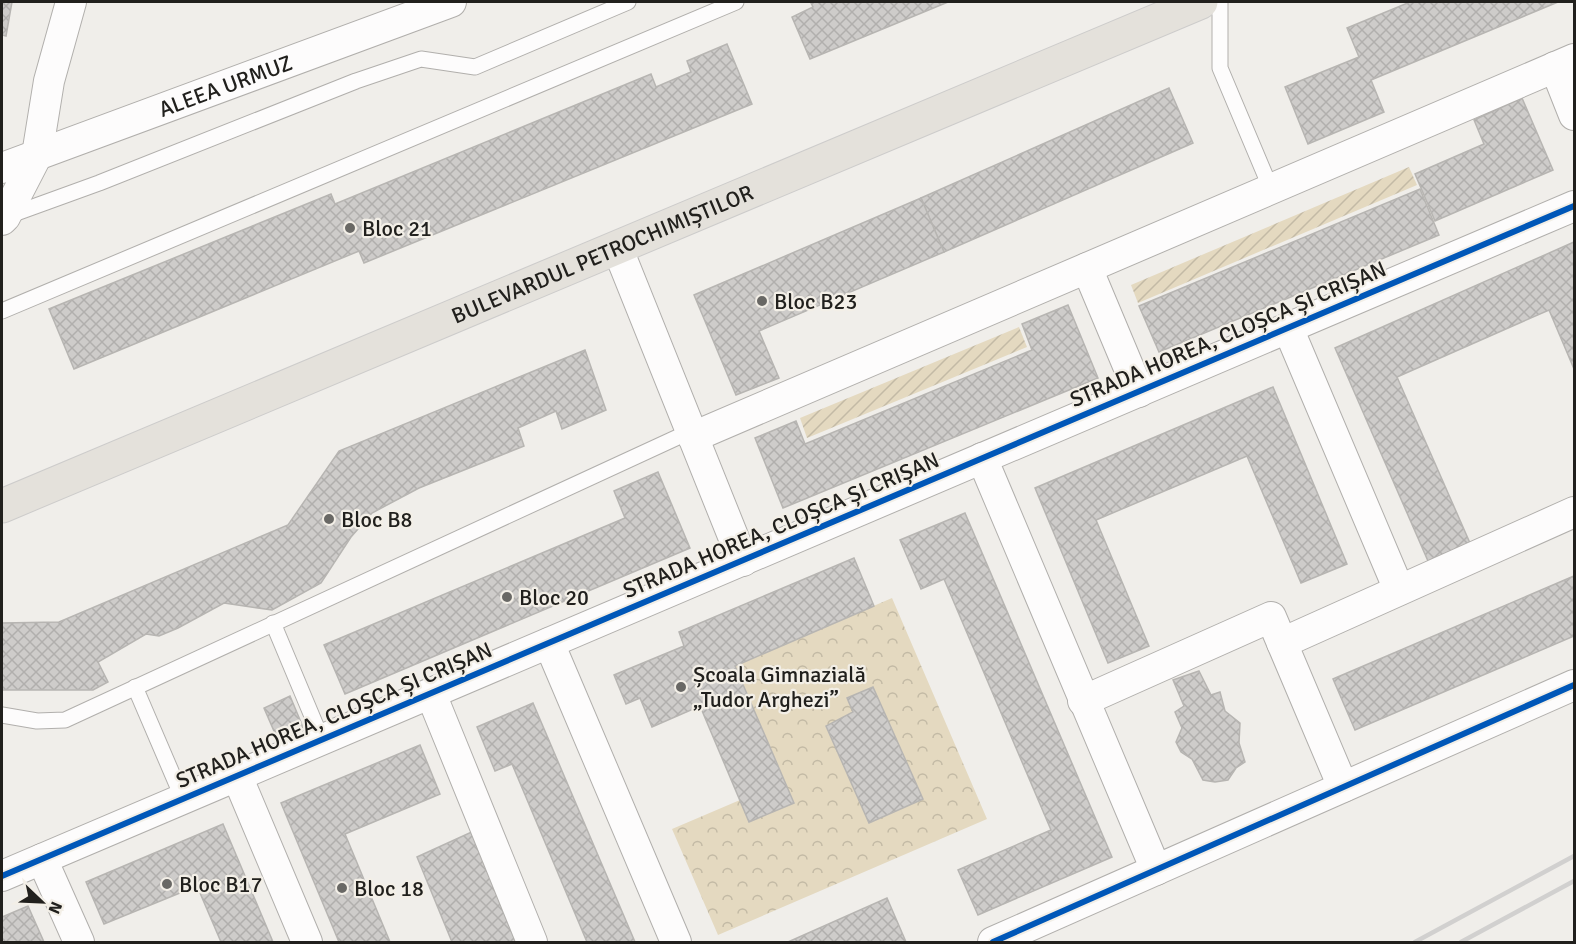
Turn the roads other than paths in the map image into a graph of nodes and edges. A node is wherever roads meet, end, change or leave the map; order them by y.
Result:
1 (71, 2) edge
2 (451, 2) edge
3 (628, 2) edge
4 (736, 2) edge
5 (1201, 2) edge
6 (1220, 2) edge
7 (1565, 63) edge
8 (1575, 115) edge
9 (37, 155) junction
10 (2, 168) edge
11 (1271, 189) junction
12 (1575, 206) edge
13 (3, 219) edge
14 (617, 247) junction
15 (1087, 268) junction
16 (2, 311) edge
17 (1288, 328) junction
18 (1139, 392) junction
19 (692, 434) junction
20 (982, 459) junction
21 (2, 506) edge
22 (1575, 512) edge
23 (743, 561) junction
24 (1399, 590) junction
25 (273, 623) junction
26 (549, 643) junction
27 (1282, 643) junction
28 (1575, 685) edge
29 (135, 687) junction
30 (431, 694) junction
31 (1083, 701) junction
32 (2, 715) edge
33 (322, 740) junction
34 (237, 776) junction
35 (1343, 787) junction
36 (183, 799) junction
37 (42, 859) junction
38 (1156, 870) junction
39 (2, 876) edge
40 (79, 942) edge
41 (307, 942) edge
42 (532, 942) edge
43 (676, 942) edge
44 (993, 942) edge

1 - 9 street
2 - 9 street, ALEEA URMUZ
3 - 13 lane
4 - 16 lane
5 - 14 main road, BULEVARDUL PETROCHIMIȘTILOR
6 - 11 lane
7 - 8 street
7 - 11 street
9 - 10 street, ALEEA URMUZ
9 - 13 street
11 - 15 street
12 - 17 street, STRADA HOREA, CLOȘCA ȘI CRIȘAN
14 - 19 street, STRADA HOREA, CLOȘCA ȘI CRIȘAN
14 - 21 main road, BULEVARDUL PETROCHIMIȘTILOR
15 - 18 street
15 - 19 street
17 - 18 street, STRADA HOREA, CLOȘCA ȘI CRIȘAN
17 - 24 street, STRADA HOREA, CLOȘCA ȘI CRIȘAN
18 - 20 street, STRADA HOREA, CLOȘCA ȘI CRIȘAN
19 - 23 street, STRADA HOREA, CLOȘCA ȘI CRIȘAN
19 - 25 lane
20 - 23 street, STRADA HOREA, CLOȘCA ȘI CRIȘAN
20 - 31 street
22 - 24 street
23 - 26 street, STRADA HOREA, CLOȘCA ȘI CRIȘAN
24 - 27 street
25 - 29 lane
25 - 33 lane
26 - 30 street, STRADA HOREA, CLOȘCA ȘI CRIȘAN
26 - 43 street
27 - 31 street
27 - 35 street
28 - 35 street
29 - 32 lane
29 - 36 lane
30 - 33 street, STRADA HOREA, CLOȘCA ȘI CRIȘAN
30 - 42 street
31 - 38 street
33 - 34 street, STRADA HOREA, CLOȘCA ȘI CRIȘAN
34 - 36 street, STRADA HOREA, CLOȘCA ȘI CRIȘAN
34 - 41 street
35 - 38 street
36 - 37 street, STRADA HOREA, CLOȘCA ȘI CRIȘAN
37 - 39 street, STRADA HOREA, CLOȘCA ȘI CRIȘAN
37 - 40 street
38 - 44 street

